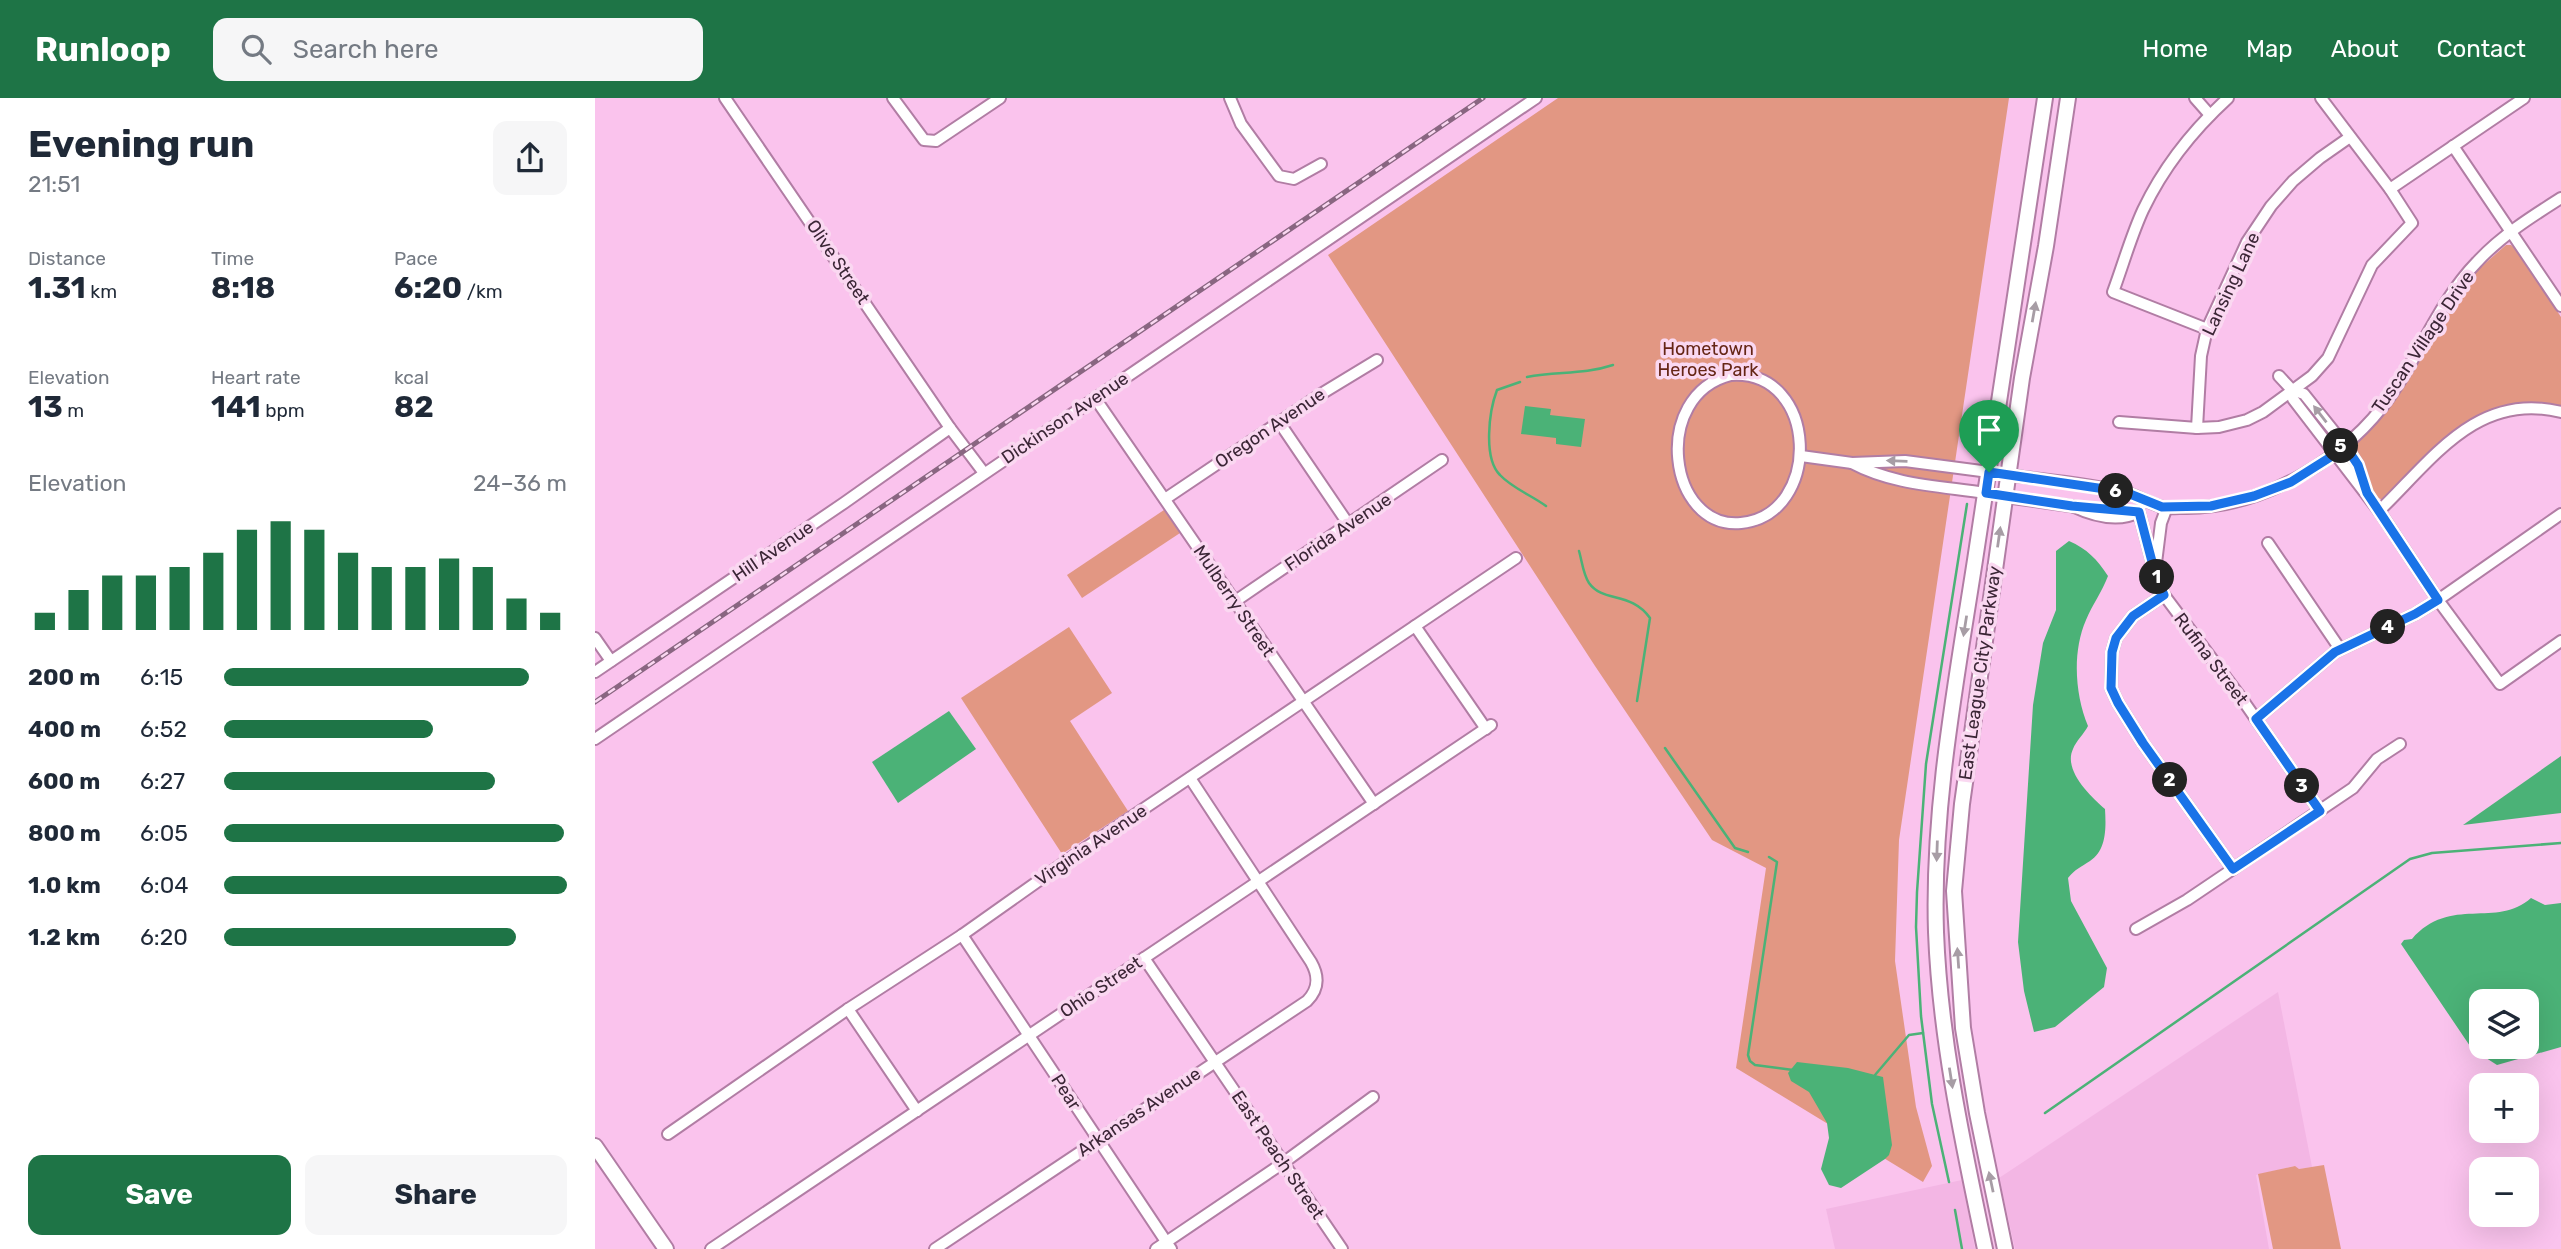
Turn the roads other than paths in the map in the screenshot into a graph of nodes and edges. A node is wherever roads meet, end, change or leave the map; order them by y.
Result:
1 (725, 98) edge
2 (893, 98) edge
3 (1000, 98) edge
4 (1230, 98) edge
5 (1536, 98) edge
6 (2037, 98) edge
7 (2045, 98) edge
8 (2069, 98) edge
9 (2195, 98) edge
10 (2228, 98) edge
11 (2322, 98) edge
12 (2524, 98) edge
13 (2210, 115) junction
14 (2350, 137) junction
15 (2453, 146) junction
16 (1321, 164) dead end
17 (2390, 188) junction
18 (2561, 198) edge
19 (2510, 232) junction
20 (2022, 257) junction
21 (2561, 306) edge
22 (2207, 329) junction
23 (1377, 360) dead end
24 (2279, 376) dead end
25 (2292, 390) junction
26 (1095, 398) junction
27 (2561, 412) edge
28 (1279, 422) junction
29 (2119, 422) dead end
30 (950, 428) junction
31 (2197, 428) junction
32 (2344, 444) junction
33 (2335, 452) junction
34 (1801, 456) junction
35 (1442, 460) dead end
36 (1852, 463) junction
37 (1929, 464) junction
38 (1989, 472) junction
39 (984, 473) junction
40 (2008, 475) junction
41 (1926, 485) junction
42 (1986, 493) junction
43 (2367, 493) junction
44 (2005, 497) junction
45 (1165, 499) junction
46 (2165, 507) junction
47 (2379, 511) junction
48 (2139, 512) junction
49 (2561, 514) edge
50 (1349, 525) junction
51 (2268, 543) dead end
52 (1516, 558) dead end
53 (2155, 573) junction
54 (2164, 595) junction
55 (2438, 600) junction
56 (1234, 602) junction
57 (1415, 626) junction
58 (595, 638) edge
59 (2561, 641) edge
60 (2340, 649) junction
61 (611, 661) junction
62 (595, 672) edge
63 (1304, 702) junction
64 (2256, 719) junction
65 (595, 739) edge
66 (2400, 744) dead end
67 (1190, 778) junction
68 (1374, 804) junction
69 (2320, 811) junction
70 (2233, 869) junction
71 (1257, 882) junction
72 (2136, 929) dead end
73 (962, 935) junction
74 (1144, 958) junction
75 (848, 1009) junction
76 (1029, 1035) junction
77 (1215, 1061) junction
78 (1373, 1097) dead end
79 (917, 1111) junction
80 (668, 1134) dead end
81 (1098, 1139) junction
82 (595, 1146) edge
83 (1283, 1163) junction
84 (1169, 1245) edge
85 (666, 1249) edge
86 (711, 1249) edge
87 (935, 1249) edge
88 (1156, 1249) edge
89 (1342, 1249) edge
90 (1985, 1249) edge
91 (2005, 1249) edge

1 - 30 street, Olive Street
2 - 3 street
4 - 16 street
5 - 26 street, Dickinson Avenue
6 - 20 main road
7 - 20 main road, East League City Parkway
40 -> 8 main road, East League City Parkway
9 - 13 street
10 - 13 street
11 - 14 street
12 - 15 street
13 - 22 street
14 - 17 street
14 - 22 street, Lansing Lane
15 - 17 street
15 - 19 street
17 - 25 street
18 - 19 street, Tuscan Village Drive
19 - 21 street
19 - 32 street, Tuscan Village Drive
20 - 38 main road, East League City Parkway
22 - 31 street, Lansing Lane
23 - 28 street, Oregon Avenue
24 - 25 street
25 - 31 street
32 -> 25 street
25 - 33 street
26 - 39 street, Dickinson Avenue
26 - 45 street, Mulberry Street
27 - 47 street
28 - 45 street, Oregon Avenue
28 - 50 street
29 - 31 street
30 - 39 street, Olive Street
30 - 61 street, Hill Avenue
32 - 33 street, Tuscan Village Drive
32 - 43 street
33 - 43 street
33 - 46 street, Tuscan Village Drive
34 - 34 street
34 - 36 street
35 - 50 street, Florida Avenue
37 -> 36 street
36 - 41 street
37 - 38 street
37 - 41 street
38 - 40 main road
38 - 42 main road, East League City Parkway
39 - 65 street, Dickinson Avenue
40 - 44 main road, East League City Parkway
40 - 46 street, Tuscan Village Drive
41 - 42 street
42 - 44 main road
42 -> 90 main road, East League City Parkway
43 - 47 street
44 - 48 street, Tuscan Village Drive
91 -> 44 main road, East League City Parkway
45 - 56 street, Mulberry Street
46 - 48 street, Tuscan Village Drive
46 - 53 street, Rufina Street
47 - 55 street
48 - 53 street, Rufina Street
49 - 55 street
50 - 56 street, Florida Avenue
51 - 60 street
52 - 57 street, Virginia Avenue
53 - 54 street, Rufina Street
54 - 64 street, Rufina Street
54 - 70 street
55 - 59 street
55 - 60 street
56 - 63 street, Mulberry Street
57 - 63 street, Virginia Avenue
57 - 68 street, Ohio Street
58 - 61 street
60 - 64 street
61 - 62 street, Hill Avenue
63 - 67 street, Virginia Avenue
63 - 68 street, Mulberry Street
64 - 69 street, Rufina Street
66 - 69 street
67 - 71 street
67 - 73 street, Virginia Avenue
68 - 71 street, Ohio Street
69 - 70 street
70 - 72 street
71 - 74 street, Ohio Street
71 - 77 street, Arkansas Avenue
73 - 75 street, Virginia Avenue
73 - 76 street, Pear
74 - 76 street, Ohio Street
74 - 77 street, East Peach Street
75 - 79 street
75 - 80 street, Virginia Avenue
76 - 79 street, Ohio Street
76 - 81 street, Pear
77 - 81 street, Arkansas Avenue
77 - 83 street, East Peach Street
78 - 83 street
79 - 86 street, Ohio Street
81 - 84 street, Pear
81 - 87 street, Arkansas Avenue
82 - 85 main road
83 - 84 street
83 - 89 street, East Peach Street
84 - 88 street

